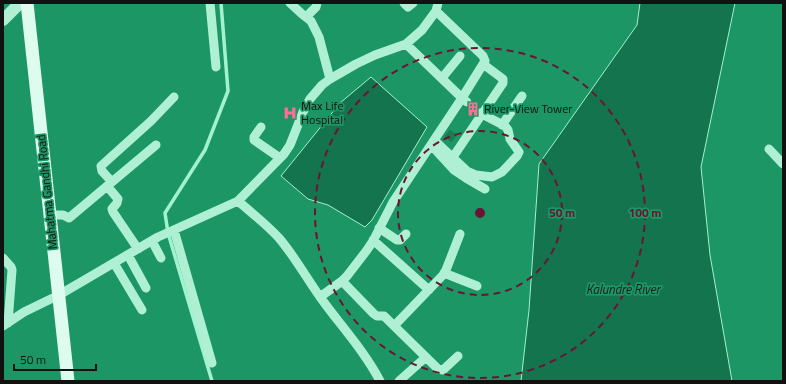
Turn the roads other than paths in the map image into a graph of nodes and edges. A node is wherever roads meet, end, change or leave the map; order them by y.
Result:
1 (20, 3) edge
2 (27, 3) edge
3 (210, 3) edge
4 (290, 3) edge
5 (317, 3) edge
6 (404, 3) edge
7 (413, 3) edge
8 (437, 7) edge
9 (306, 17) junction
10 (3, 20) edge
11 (406, 44) junction
12 (460, 56) dead end
13 (483, 64) junction
14 (216, 67) dead end
15 (442, 78) junction
16 (330, 79) junction
17 (522, 96) dead end
18 (174, 97) dead end
19 (466, 99) junction
20 (482, 113) junction
21 (502, 125) junction
22 (261, 127) dead end
23 (439, 136) junction
24 (156, 144) dead end
25 (456, 148) junction
26 (769, 149) dead end
27 (280, 158) junction
28 (783, 164) edge
29 (109, 184) junction
30 (485, 189) dead end
31 (238, 201) junction
32 (50, 215) junction
33 (379, 228) junction
34 (174, 230) junction
35 (406, 234) dead end
36 (460, 234) dead end
37 (156, 238) junction
38 (373, 240) junction
39 (138, 249) junction
40 (128, 255) junction
41 (3, 258) edge
42 (161, 258) dead end
43 (114, 263) junction
44 (444, 273) junction
45 (342, 281) junction
46 (477, 286) dead end
47 (146, 288) dead end
48 (429, 290) junction
49 (59, 295) junction
50 (320, 297) junction
51 (142, 310) dead end
52 (5, 325) edge
53 (394, 326) junction
54 (458, 356) dead end
55 (426, 357) junction
56 (212, 363) dead end
57 (68, 381) edge
58 (380, 381) edge
59 (400, 381) edge

1 - 10 street
2 - 32 main road, Mahatma Gandhi Road
3 - 14 street
4 - 9 street
5 - 9 street
6 - 7 street
8 - 11 street
8 - 13 street
9 - 16 street
11 - 15 street
11 - 16 street
12 - 15 street
13 - 19 street
13 - 20 street
15 - 19 street
16 - 27 street
17 - 21 street
18 - 29 street
19 - 23 street
20 - 21 street
20 - 25 street
21 - 25 street
22 - 27 street
23 - 25 street
23 - 30 street
23 - 33 street
24 - 29 street
26 - 28 street
27 - 31 street
29 - 32 street
29 - 39 street
31 - 34 street
31 - 50 street
32 - 49 main road, Mahatma Gandhi Road
33 - 35 street
33 - 38 street
34 - 37 street
34 - 56 street
36 - 44 street
37 - 39 street
37 - 42 street
38 - 45 street
38 - 48 street
39 - 40 street
40 - 43 street
40 - 47 street
41 - 52 street
43 - 49 street
43 - 51 street
44 - 46 street
44 - 48 street
45 - 50 street
45 - 53 street
48 - 53 street
49 - 52 street
49 - 57 main road, Mahatma Gandhi Road
50 - 58 street
53 - 55 street
54 - 55 street
55 - 59 street

